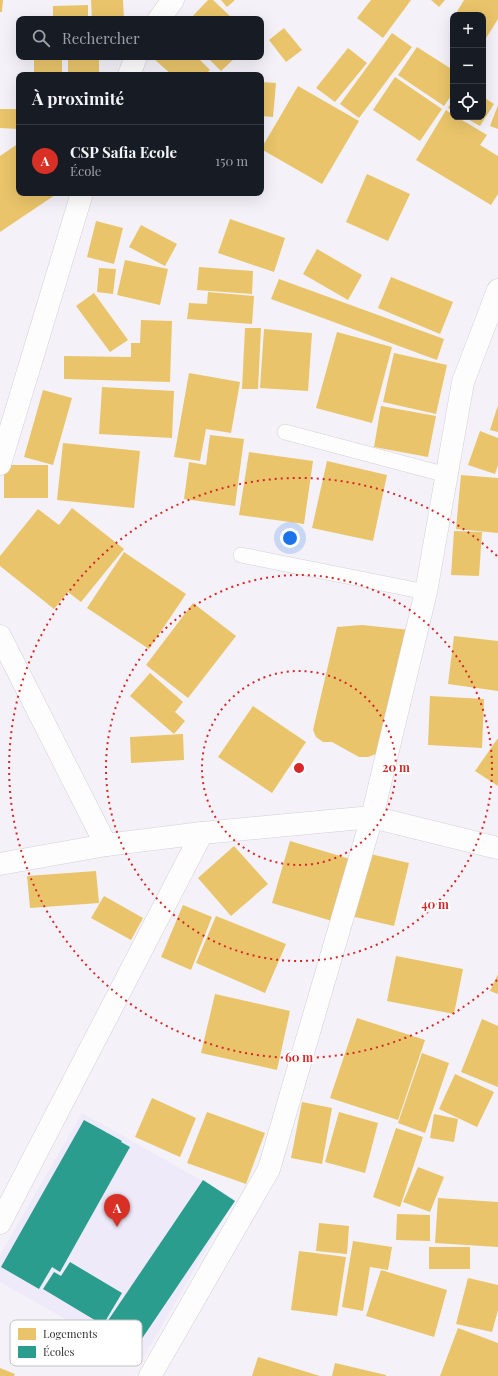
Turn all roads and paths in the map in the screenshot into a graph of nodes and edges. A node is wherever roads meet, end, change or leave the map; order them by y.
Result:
1 (173, 0) edge
2 (160, 16) edge
3 (135, 60) edge
4 (130, 72) edge
5 (81, 196) edge
6 (498, 290) edge
7 (285, 432) dead end
8 (0, 464) edge
9 (447, 475) junction
10 (241, 555) dead end
11 (426, 592) junction
12 (0, 636) edge
13 (372, 817) junction
14 (202, 833) junction
15 (106, 844) junction
16 (498, 848) edge
17 (0, 864) edge
18 (0, 1223) edge
19 (150, 1376) edge

1 - 2 street
3 - 4 street
5 - 8 street
6 - 9 street
7 - 9 lane
9 - 11 street
10 - 11 lane
11 - 13 street
12 - 15 street
13 - 14 street
13 - 16 street
13 - 19 street
14 - 15 street
14 - 18 street
15 - 17 street

